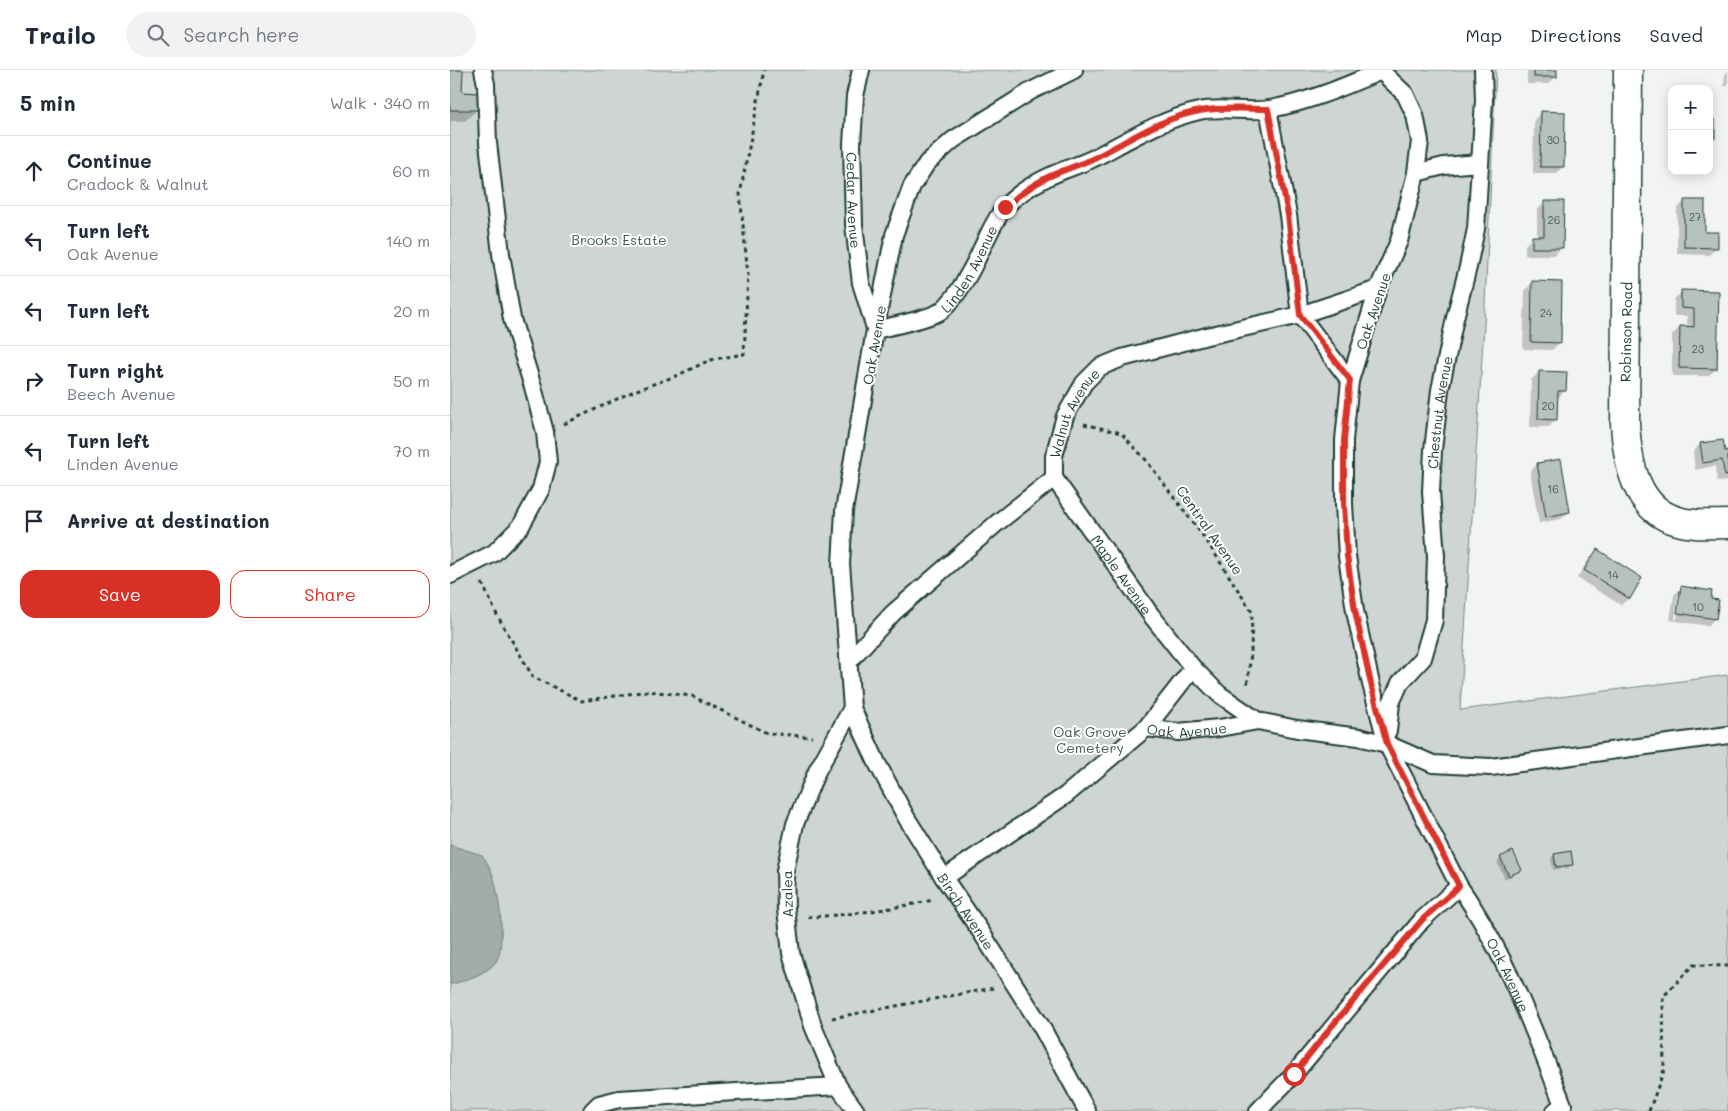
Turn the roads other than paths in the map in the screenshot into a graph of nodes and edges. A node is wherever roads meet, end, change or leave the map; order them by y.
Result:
1 (483, 70) edge
2 (861, 70) edge
3 (1074, 70) edge
4 (1381, 70) edge
5 (1483, 70) edge
6 (1628, 70) edge
7 (1268, 109) junction
8 (1479, 163) junction
9 (1416, 173) junction
10 (1378, 289) junction
11 (1300, 315) junction
12 (875, 330) junction
13 (1350, 380) junction
14 (1054, 478) junction
15 (1728, 524) edge
16 (450, 575) edge
17 (849, 661) junction
18 (1193, 668) junction
19 (852, 708) junction
20 (1253, 717) junction
21 (1146, 728) junction
22 (1728, 736) edge
23 (1387, 744) junction
24 (944, 878) junction
25 (1459, 886) junction
26 (838, 1086) junction
27 (596, 1108) edge
28 (1559, 1108) edge
29 (856, 1111) edge
30 (1087, 1111) edge
31 (1258, 1111) edge

1 - 16 lane
2 - 12 lane, Cedar Avenue
3 - 12 lane, Oak Avenue
4 - 7 lane, Linden Avenue
4 - 9 lane, Oak Avenue
5 - 8 lane, Chestnut Avenue
6 - 15 street, Robinson Road
7 - 11 lane
7 - 12 lane, Linden Avenue
8 - 9 lane
8 - 23 lane, Chestnut Avenue
9 - 10 lane, Oak Avenue
10 - 11 lane, Walnut Avenue
10 - 13 lane, Oak Avenue
11 - 13 lane
11 - 14 lane, Walnut Avenue
12 - 17 lane, Oak Avenue
13 - 23 lane, Oak Avenue
14 - 17 lane, Walnut Avenue
14 - 18 lane, Maple Avenue
17 - 19 lane, Oak Avenue
18 - 20 lane, Maple Avenue
18 - 21 lane
19 - 24 lane, Birch Avenue
19 - 26 lane, Azalea
20 - 21 lane, Oak Avenue
20 - 23 lane, Oak Avenue
21 - 24 lane, Oak Avenue
22 - 23 lane, Oak Avenue
23 - 25 lane, Oak Avenue
24 - 30 lane, Birch Avenue
25 - 28 lane, Oak Avenue
25 - 31 lane
26 - 27 lane
26 - 29 lane, Azalea

